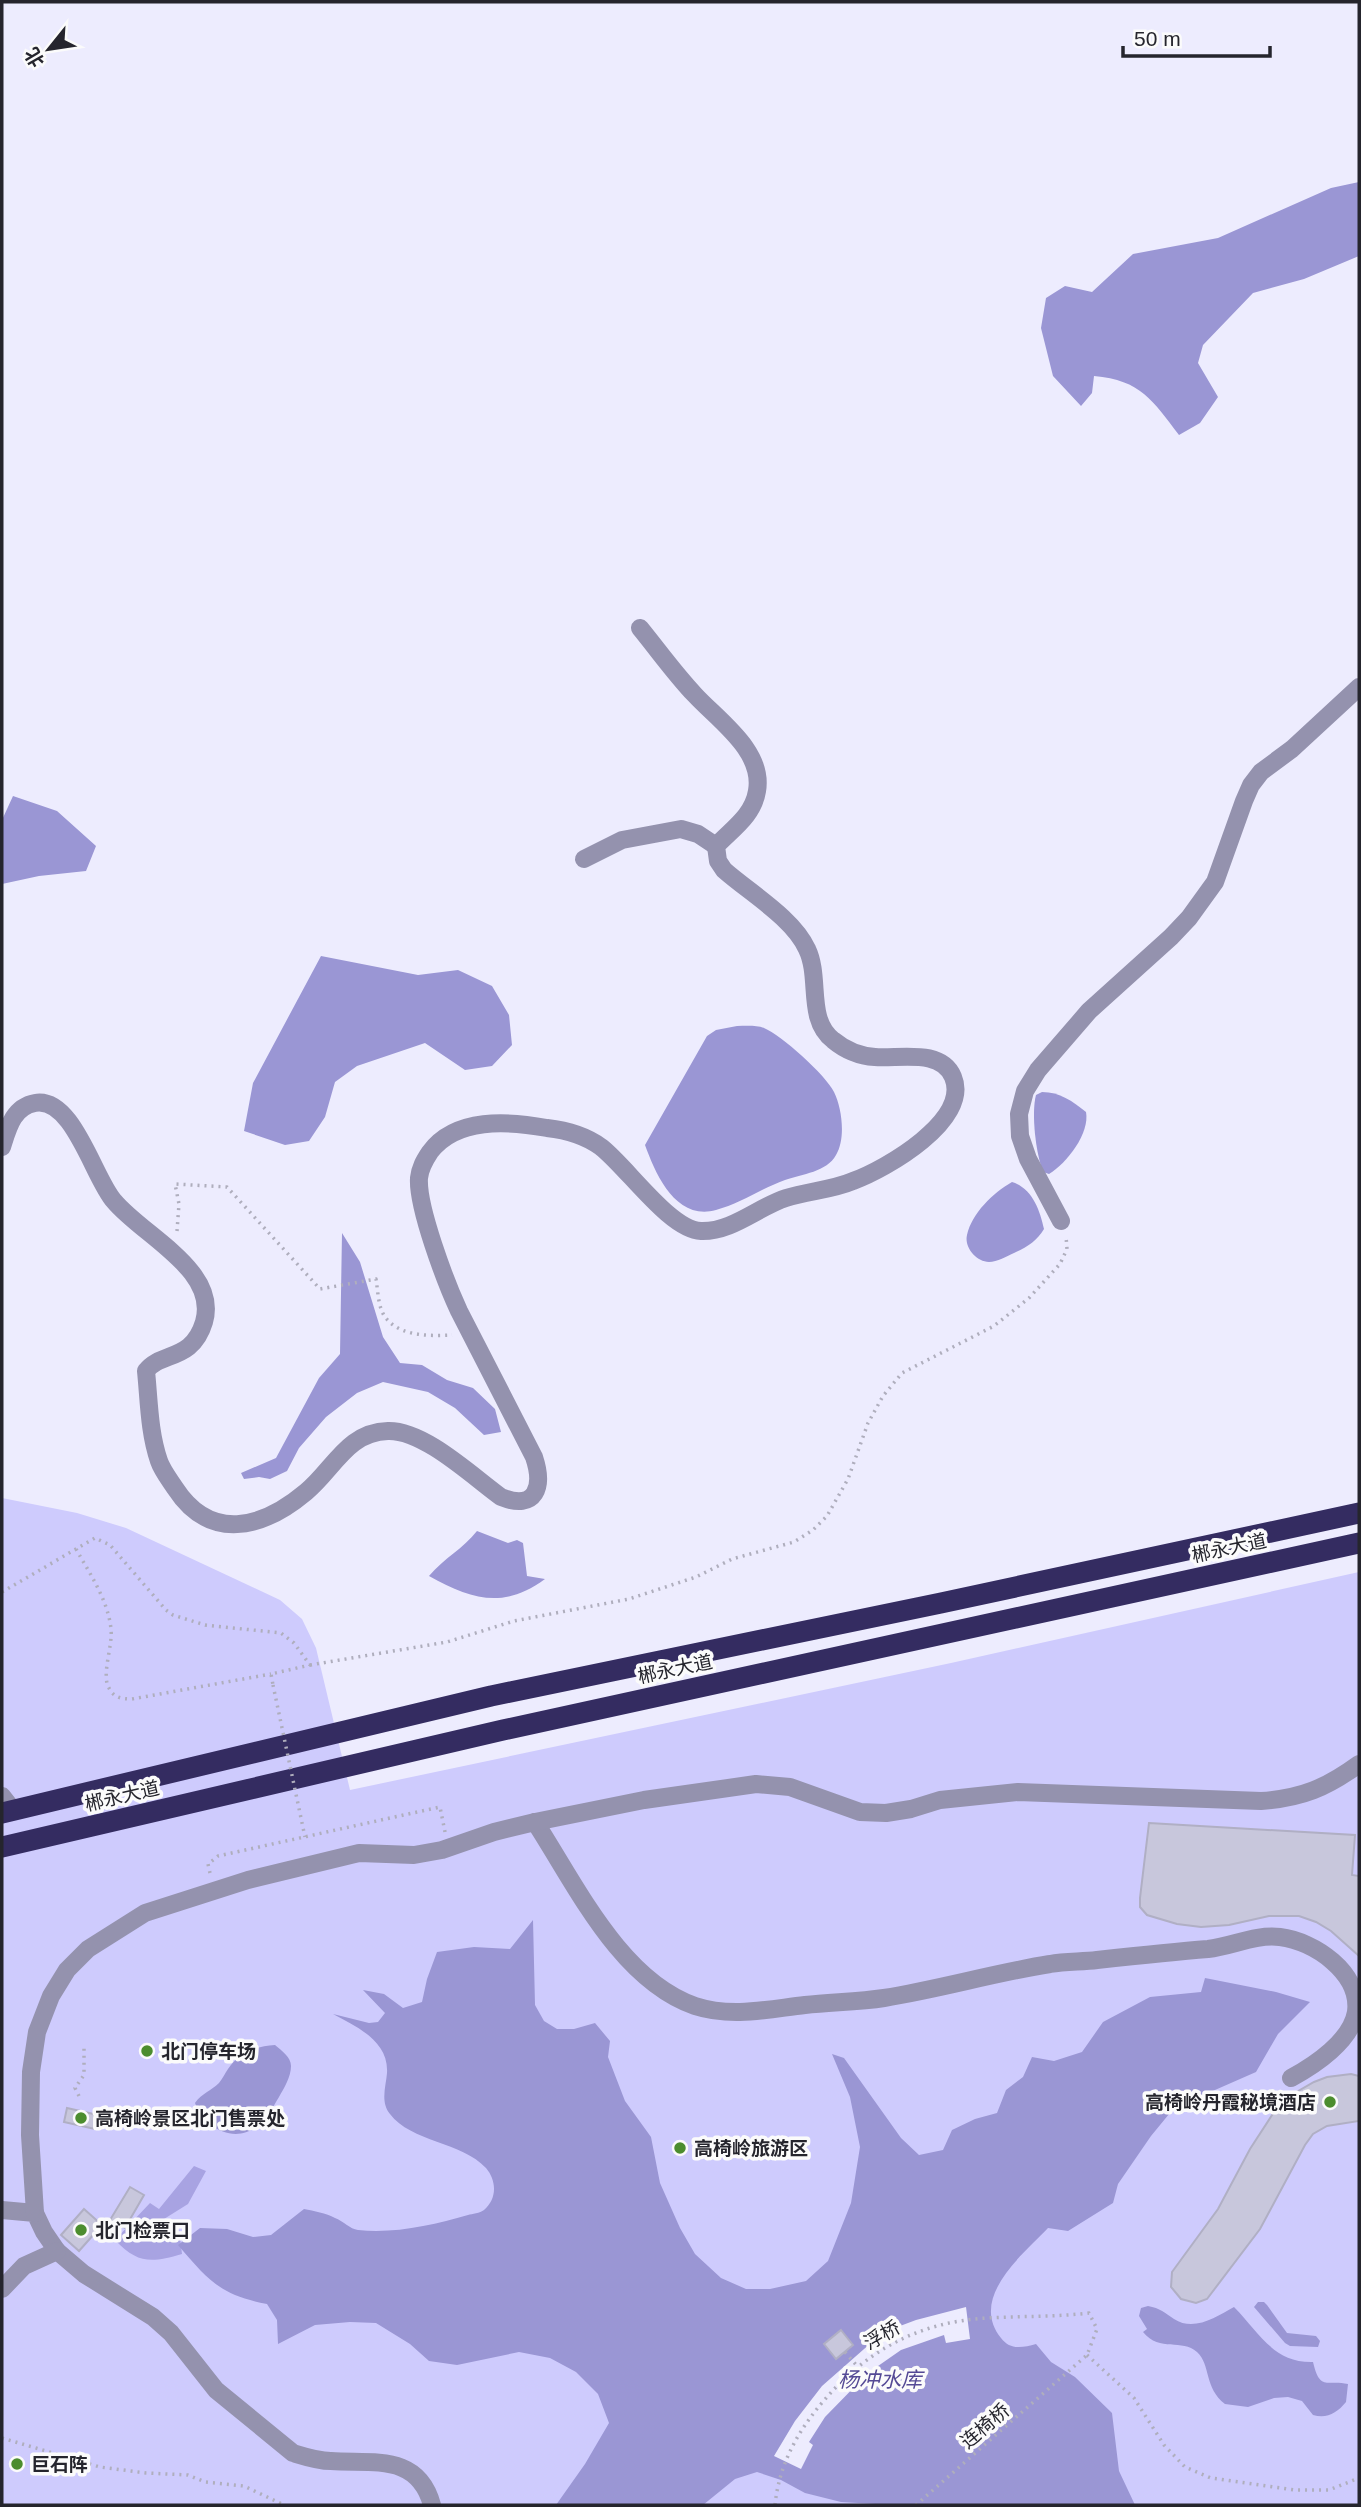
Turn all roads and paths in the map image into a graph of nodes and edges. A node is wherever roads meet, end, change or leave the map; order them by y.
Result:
1 (640, 628) dead end
2 (1359, 687) edge
3 (716, 846) junction
4 (584, 859) dead end
5 (2, 1147) edge
6 (1061, 1221) joint
7 (172, 1254) junction
8 (470, 1334) junction
9 (1359, 1513) edge
10 (1359, 1543) edge
11 (74, 1551) junction
12 (2, 1592) edge
13 (310, 1665) junction
14 (271, 1674) junction
15 (1359, 1764) edge
16 (5, 1806) edge
17 (535, 1822) junction
18 (305, 1837) junction
19 (2, 1847) edge
20 (448, 1848) junction
21 (218, 1856) dead end
22 (84, 2048) dead end
23 (1291, 2078) dead end
24 (79, 2096) dead end
25 (2, 2210) edge
26 (35, 2213) junction
27 (57, 2251) junction
28 (2, 2289) edge
29 (845, 2352) dead end
30 (1087, 2355) junction
31 (858, 2367) junction
32 (2, 2438) edge
33 (1359, 2477) edge
34 (284, 2505) edge
35 (432, 2505) edge
36 (775, 2505) edge
37 (916, 2505) edge

1 - 3 street
2 - 6 street
3 - 4 street
3 - 8 street
5 - 7 street
6 - 13 path
7 - 8 path
7 - 8 street
9 - 16 highway, 郴永大道
10 - 19 highway, 郴永大道
11 - 12 path
11 - 13 path
11 - 14 path
13 - 14 path
14 - 18 path, bridge
15 - 17 street
17 - 20 street
17 - 23 street
18 - 20 path
18 - 21 path
20 - 26 street
22 - 24 path
25 - 26 street
26 - 27 street
27 - 28 street
27 - 35 street
29 - 31 path
30 - 31 path, 浮桥
30 - 33 path
30 - 37 path, 连椅桥
31 - 36 path, 浮桥
32 - 34 path

